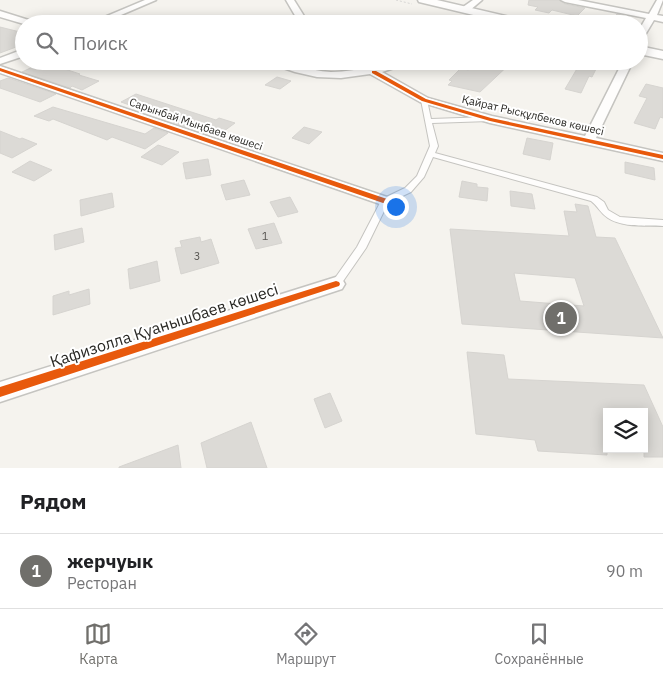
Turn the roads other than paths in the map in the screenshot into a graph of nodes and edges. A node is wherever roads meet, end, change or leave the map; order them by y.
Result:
1 (152, 0) edge
2 (290, 0) edge
3 (423, 0) edge
4 (478, 0) edge
5 (566, 0) edge
6 (661, 0) edge
7 (466, 9) junction
8 (0, 14) edge
9 (484, 14) joint
10 (114, 15) edge
11 (299, 15) edge
12 (488, 15) edge
13 (645, 15) edge
14 (650, 16) junction
15 (15, 19) edge
16 (663, 19) edge
17 (648, 20) edge
18 (648, 52) edge
19 (663, 55) edge
20 (15, 56) edge
21 (0, 62) edge
22 (0, 69) edge
23 (301, 70) edge
24 (335, 70) edge
25 (381, 70) edge
26 (624, 70) edge
27 (374, 72) junction
28 (338, 75) junction
29 (424, 100) junction
30 (490, 119) junction
31 (428, 121) junction
32 (589, 140) junction
33 (431, 154) junction
34 (663, 157) edge
35 (385, 201) junction
36 (663, 223) edge
37 (336, 284) joint
38 (0, 392) edge

1 - 10 street
2 - 11 street
3 - 7 street
4 - 7 street
5 - 13 street
6 - 14 street
7 - 9 street
8 - 15 street
9 - 12 street
14 - 16 street
14 - 17 street
18 - 19 street
20 - 21 street
22 - 35 street, Сарынбай Мыңбаев көшесі
23 - 28 street
24 - 28 street
25 - 27 street
26 - 32 street
27 - 28 street
27 - 29 street, Қайрат Рысқұлбеков көшесі
29 - 30 street, Қайрат Рысқұлбеков көшесі
29 - 31 lane
30 - 31 lane
30 - 32 street, Қайрат Рысқұлбеков көшесі
31 - 33 lane
32 - 34 street, Қайрат Рысқұлбеков көшесі
33 - 35 lane
33 - 36 lane
35 - 37 lane
37 - 38 street, Қафизолла Қуанышбаев көшесi

